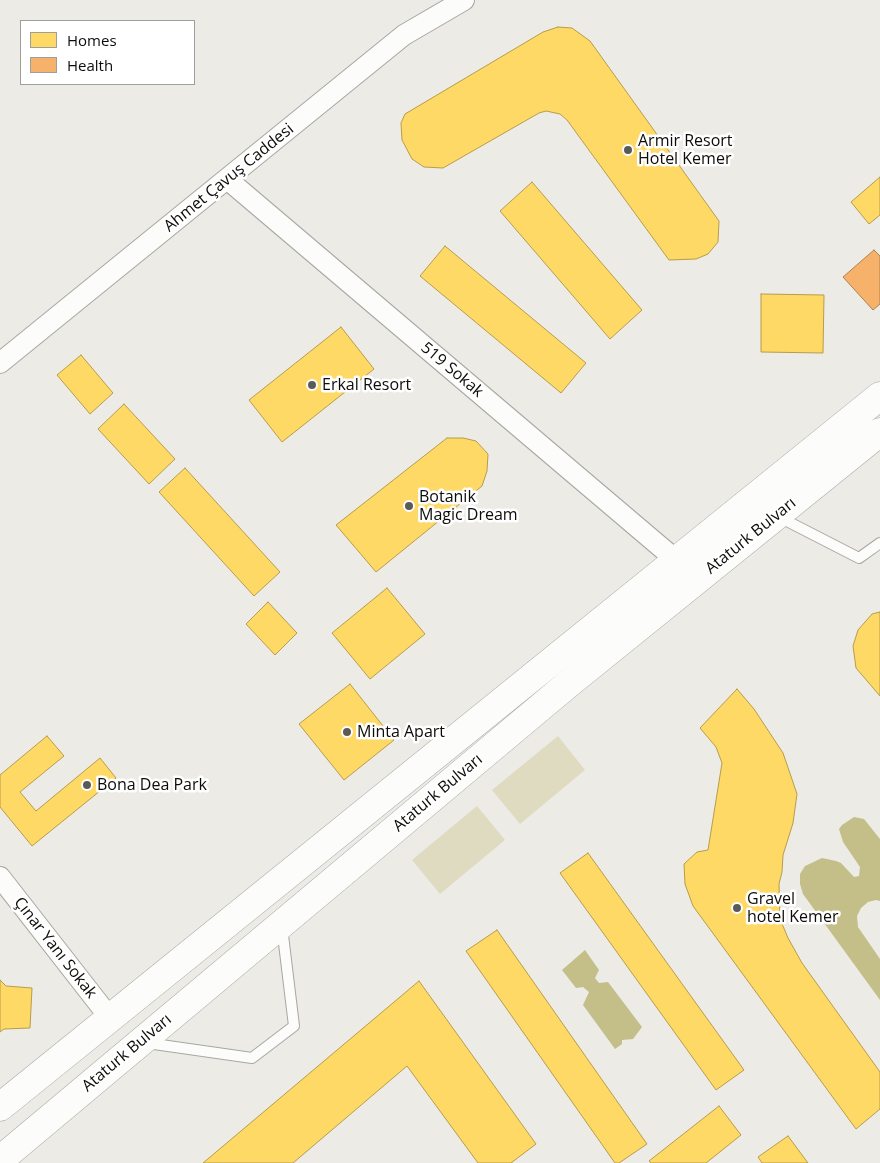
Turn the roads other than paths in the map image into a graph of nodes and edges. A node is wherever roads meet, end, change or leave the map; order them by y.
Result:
1 (464, 0) edge
2 (227, 179) junction
3 (0, 363) edge
4 (880, 396) edge
5 (880, 432) edge
6 (776, 516) junction
7 (880, 543) edge
8 (676, 560) junction
9 (0, 877) edge
10 (282, 924) junction
11 (110, 1018) junction
12 (140, 1042) junction
13 (0, 1107) edge
14 (0, 1160) edge

1 - 2 street, Ahmet Çavuş Caddesi
2 - 3 street, Ahmet Çavuş Caddesi
2 - 8 street, 519 Sokak
4 - 8 main road, Ataturk Bulvarı
5 - 6 main road, Ataturk Bulvarı
6 - 7 lane
6 - 10 main road, Ataturk Bulvarı
8 - 11 main road, Ataturk Bulvarı
9 - 11 street, Çınar Yanı Sokak
10 - 12 main road, Ataturk Bulvarı
10 - 12 lane
11 - 13 main road, Ataturk Bulvarı
12 - 14 main road, Ataturk Bulvarı

